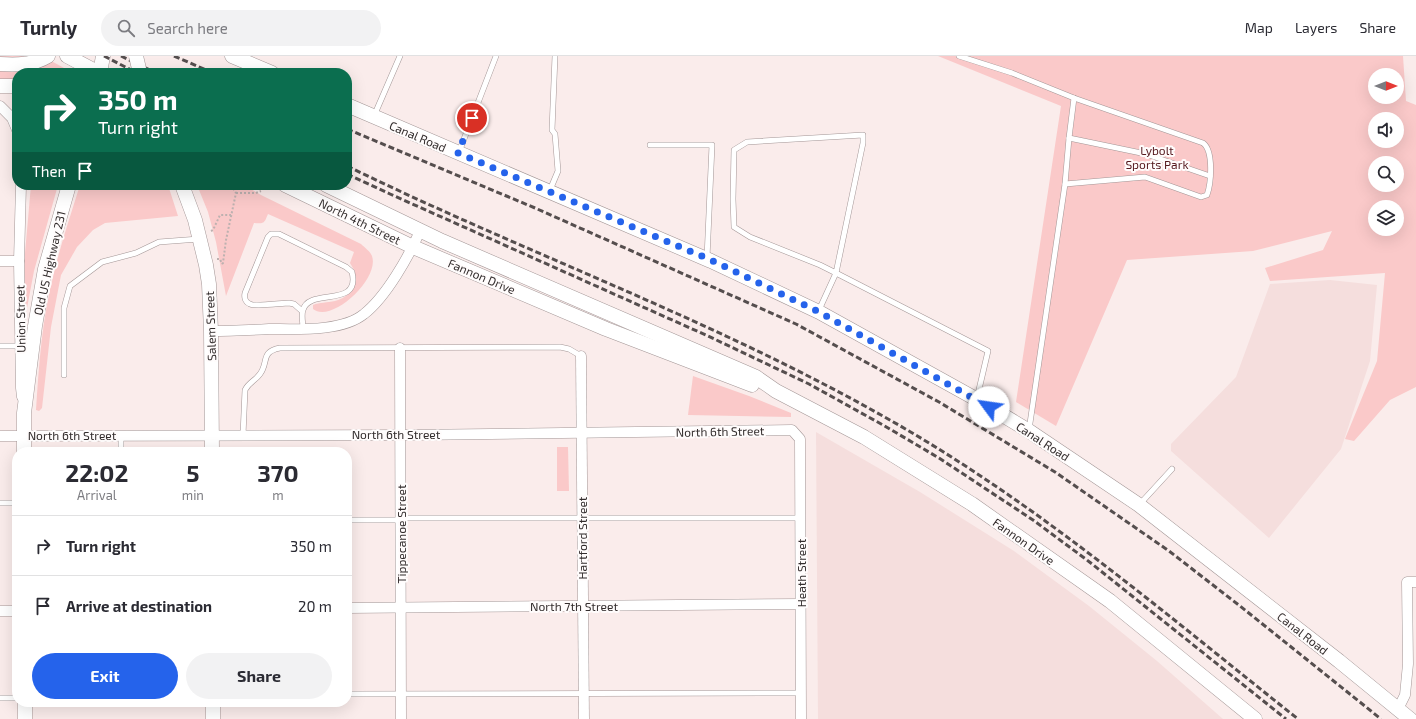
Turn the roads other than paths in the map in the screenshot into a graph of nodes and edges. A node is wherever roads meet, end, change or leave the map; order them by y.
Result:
1 (48, 56) edge
2 (67, 56) edge
3 (103, 56) edge
4 (136, 56) edge
5 (232, 56) edge
6 (400, 56) edge
7 (496, 56) edge
8 (554, 56) edge
9 (959, 56) edge
10 (0, 64) edge
11 (90, 68) edge
12 (101, 68) edge
13 (139, 68) edge
14 (260, 68) edge
15 (0, 86) edge
16 (12, 86) edge
17 (1074, 98) junction
18 (0, 106) edge
19 (352, 107) edge
20 (374, 117) junction
21 (12, 118) edge
22 (1069, 138) junction
23 (650, 145) dead end
24 (458, 153) junction
25 (1210, 176) junction
26 (1065, 184) junction
27 (21, 190) edge
28 (68, 190) edge
29 (184, 190) edge
30 (295, 190) edge
31 (336, 190) edge
32 (550, 192) junction
33 (420, 231) junction
34 (205, 236) junction
35 (413, 247) junction
36 (706, 259) junction
37 (0, 261) edge
38 (19, 261) junction
39 (836, 273) junction
40 (302, 310) junction
41 (819, 312) junction
42 (303, 328) junction
43 (211, 331) junction
44 (0, 346) edge
45 (20, 346) junction
46 (400, 348) junction
47 (581, 356) joint
48 (64, 375) dead end
49 (776, 391) junction
50 (976, 399) junction
51 (24, 413) junction
52 (792, 430) joint
53 (1029, 431) junction
54 (581, 433) junction
55 (401, 434) junction
56 (24, 435) junction
57 (121, 435) junction
58 (212, 435) junction
59 (243, 435) junction
60 (0, 436) edge
61 (21, 447) edge
62 (121, 447) edge
63 (212, 447) edge
64 (1172, 469) dead end
65 (0, 503) edge
66 (12, 503) edge
67 (1139, 505) junction
68 (801, 518) junction
69 (401, 519) junction
70 (582, 519) junction
71 (352, 520) edge
72 (1412, 582) edge
73 (800, 604) junction
74 (583, 606) junction
75 (352, 608) edge
76 (401, 608) junction
77 (0, 611) edge
78 (12, 611) edge
79 (1412, 664) edge
80 (801, 692) junction
81 (352, 694) edge
82 (401, 694) junction
83 (584, 694) junction
84 (0, 698) edge
85 (12, 699) edge
86 (21, 707) edge
87 (213, 707) edge
88 (1398, 709) junction
89 (25, 719) edge
90 (213, 719) edge
91 (401, 719) edge
92 (584, 719) edge
93 (801, 719) edge
94 (1255, 719) edge
95 (1410, 719) edge

1 - 10 main road
2 - 11 main road
3 - 12 main road
4 - 13 main road, bridge
5 - 14 main road
6 - 20 lane
7 - 24 lane
8 - 32 lane
9 - 17 lane
15 - 16 main road
17 - 22 lane
17 - 25 lane
18 - 21 street
19 - 20 main road, Canal Road
20 - 24 main road, Canal Road
22 - 25 lane
22 - 26 lane
23 - 36 lane
24 - 32 main road, Canal Road
25 - 26 lane
26 - 53 lane
27 - 38 street, Union Street
28 - 51 main road, Old US Highway 231
29 - 34 main road, Salem Street
30 - 35 main road, North 4th Street
31 - 33 main road, Fannon Drive
32 - 36 main road, Canal Road
33 - 35 street
33 - 49 main road, Fannon Drive
34 - 43 main road, Salem Street
34 - 48 lane
35 - 42 street
35 - 49 main road, Fannon Drive
36 - 41 main road, Canal Road
37 - 38 street
38 - 45 street, Union Street
39 - 39 lane
39 - 41 lane
39 - 50 lane
40 - 40 lane
40 - 42 lane
41 - 50 main road, Canal Road
42 - 43 street
43 - 58 main road, Salem Street
44 - 45 lane
45 - 51 street, Union Street
46 - 47 lane
46 - 55 street, Tippecanoe Street
46 - 59 lane
47 - 54 street, Hartford Street
49 - 94 main road, Fannon Drive
50 - 53 main road, Canal Road
51 - 56 main road, Union Street
52 - 54 street, North 6th Street
52 - 68 street, Heath Street
53 - 67 main road, Canal Road
54 - 55 street, North 6th Street
54 - 70 street, Hartford Street
55 - 59 street, North 6th Street
55 - 69 street, Tippecanoe Street
56 - 57 street, North 6th Street
56 - 60 street, North 6th Street
56 - 61 main road, Union Street
57 - 58 street, North 6th Street
57 - 62 lane
58 - 59 street, North 6th Street
58 - 63 main road, Salem Street
64 - 67 lane
65 - 66 lane
67 - 88 main road, Canal Road
68 - 70 lane
68 - 73 street, Heath Street
69 - 70 lane
69 - 71 lane
69 - 76 street, Tippecanoe Street
70 - 74 street, Hartford Street
72 - 79 street
73 - 74 street, North 7th Street
73 - 80 street, Heath Street
74 - 76 street, North 7th Street
74 - 83 street, Hartford Street
75 - 76 street, North 7th Street
76 - 82 street, Tippecanoe Street
77 - 78 street
79 - 88 street
80 - 83 lane
80 - 93 street, Heath Street
81 - 82 lane
82 - 83 lane
82 - 91 street, Tippecanoe Street
83 - 92 street, Hartford Street
84 - 85 lane
86 - 89 main road
87 - 90 main road
88 - 95 main road, Canal Road

